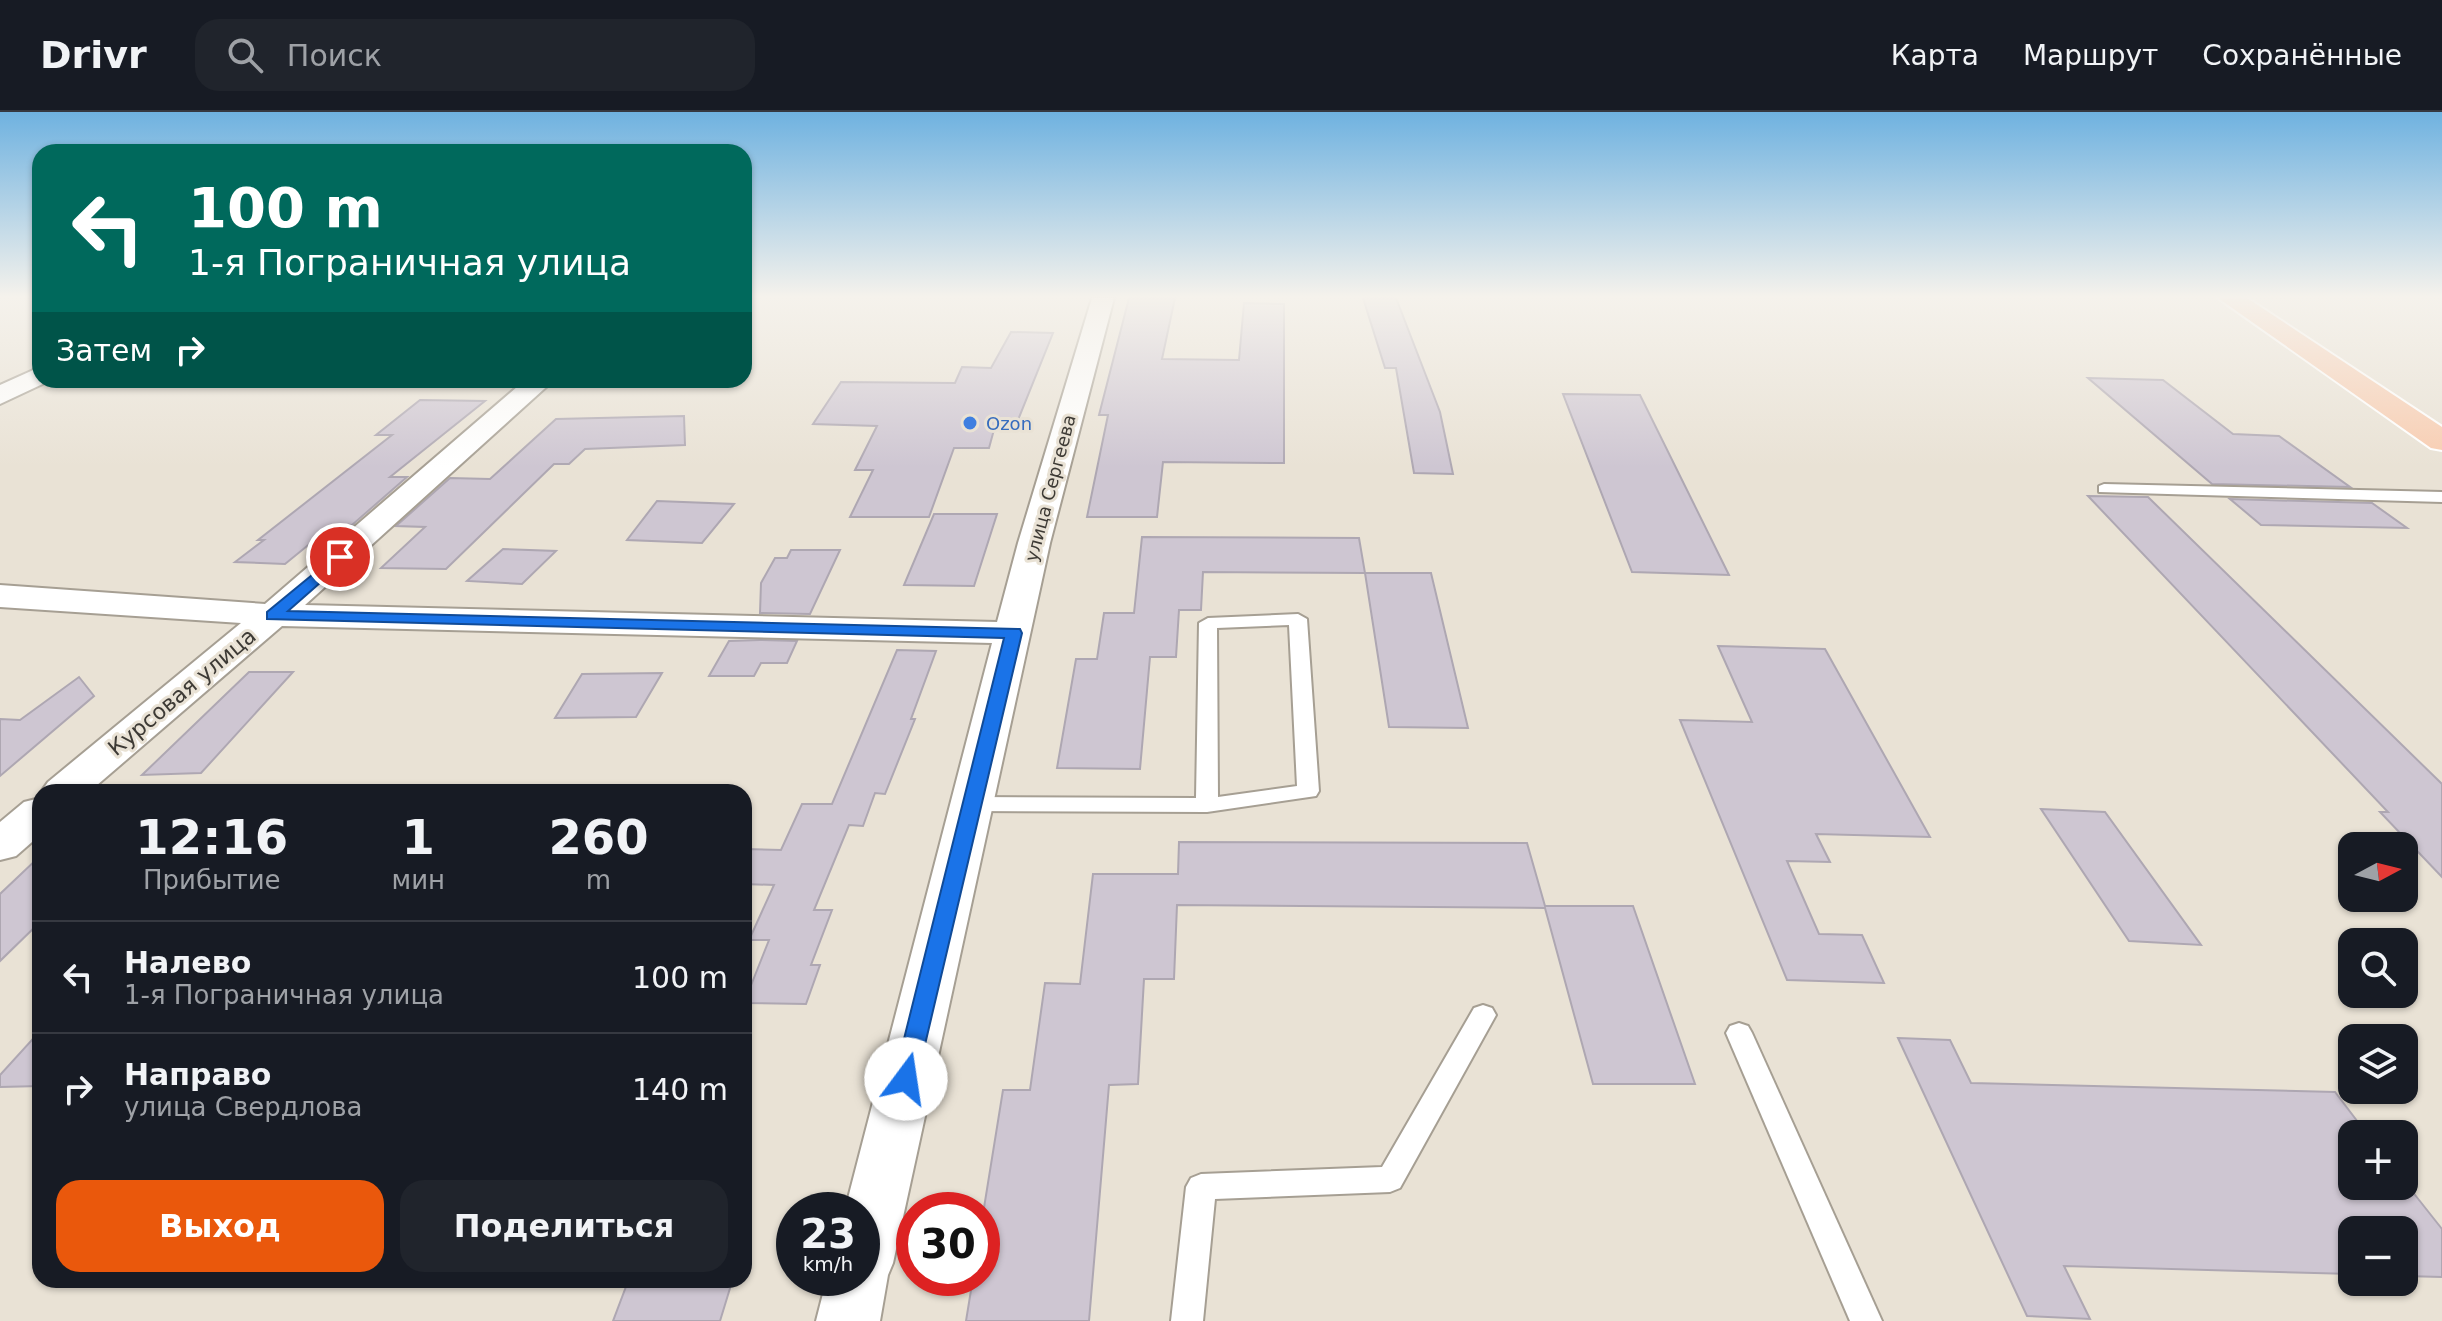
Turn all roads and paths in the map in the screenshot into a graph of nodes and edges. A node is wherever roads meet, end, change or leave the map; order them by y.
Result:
1 (1087, 354) edge
2 (2314, 354) edge
3 (2352, 354) edge
4 (32, 379) edge
5 (532, 388) edge
6 (0, 396) edge
7 (2442, 411) edge
8 (2442, 441) edge
9 (2104, 489) dead end
10 (2442, 497) edge
11 (0, 596) edge
12 (268, 619) junction
13 (1014, 633) junction
14 (72, 784) edge
15 (972, 804) junction
16 (1207, 805) junction
17 (32, 819) edge
18 (0, 845) edge
19 (1483, 1015) dead end
20 (1739, 1033) dead end
21 (879, 1192) edge
22 (854, 1296) edge
23 (848, 1321) edge
24 (1187, 1321) edge
25 (1866, 1321) edge

1 - 13 street, улица Сергеева
2 - 8 main road
3 - 7 main road
4 - 6 street
5 - 12 street, Курсовая улица
9 - 10 lane
11 - 12 street
12 - 13 street
12 - 14 street, Курсовая улица
13 - 15 street, улица Сергеева
15 - 16 lane
15 - 21 street, улица Сергеева
16 - 16 lane
17 - 18 street
19 - 24 lane
20 - 25 lane
22 - 23 street

